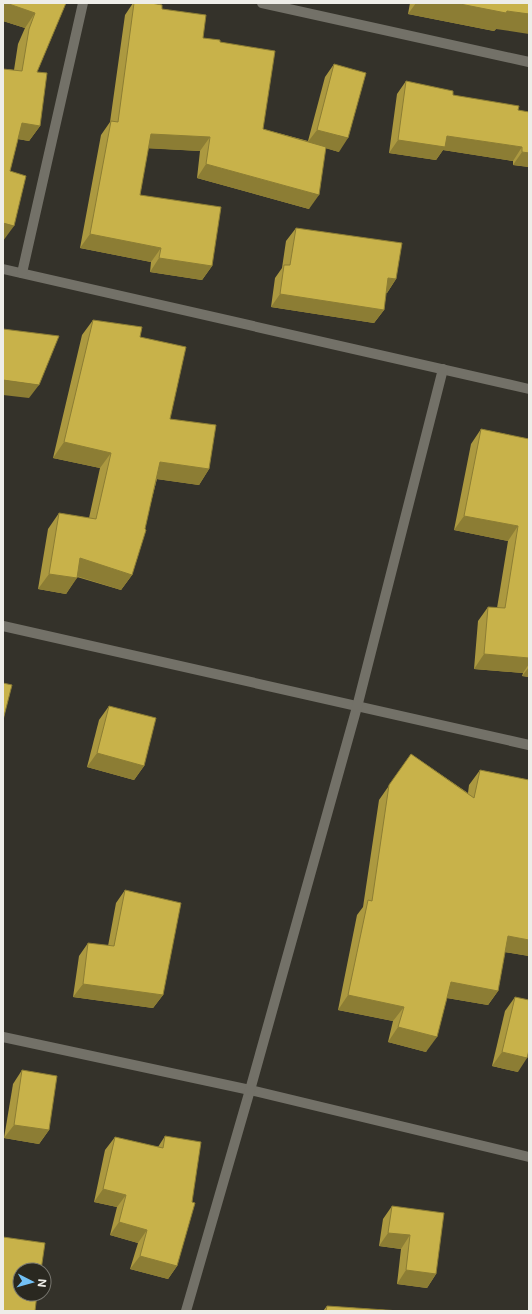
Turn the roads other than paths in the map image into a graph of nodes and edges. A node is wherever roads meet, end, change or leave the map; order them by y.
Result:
1 (83, 3) edge
2 (262, 3) edge
3 (529, 62) edge
4 (3, 269) edge
5 (22, 273) junction
6 (443, 370) junction
7 (529, 388) edge
8 (3, 626) edge
9 (357, 707) junction
10 (529, 745) edge
11 (3, 1037) edge
12 (250, 1090) junction
13 (529, 1157) edge
14 (186, 1311) edge

1 - 5 street
2 - 3 street
4 - 5 street
5 - 6 street
6 - 7 street
6 - 9 street
8 - 9 street
9 - 10 street
9 - 12 street
11 - 12 street
12 - 13 street
12 - 14 street

